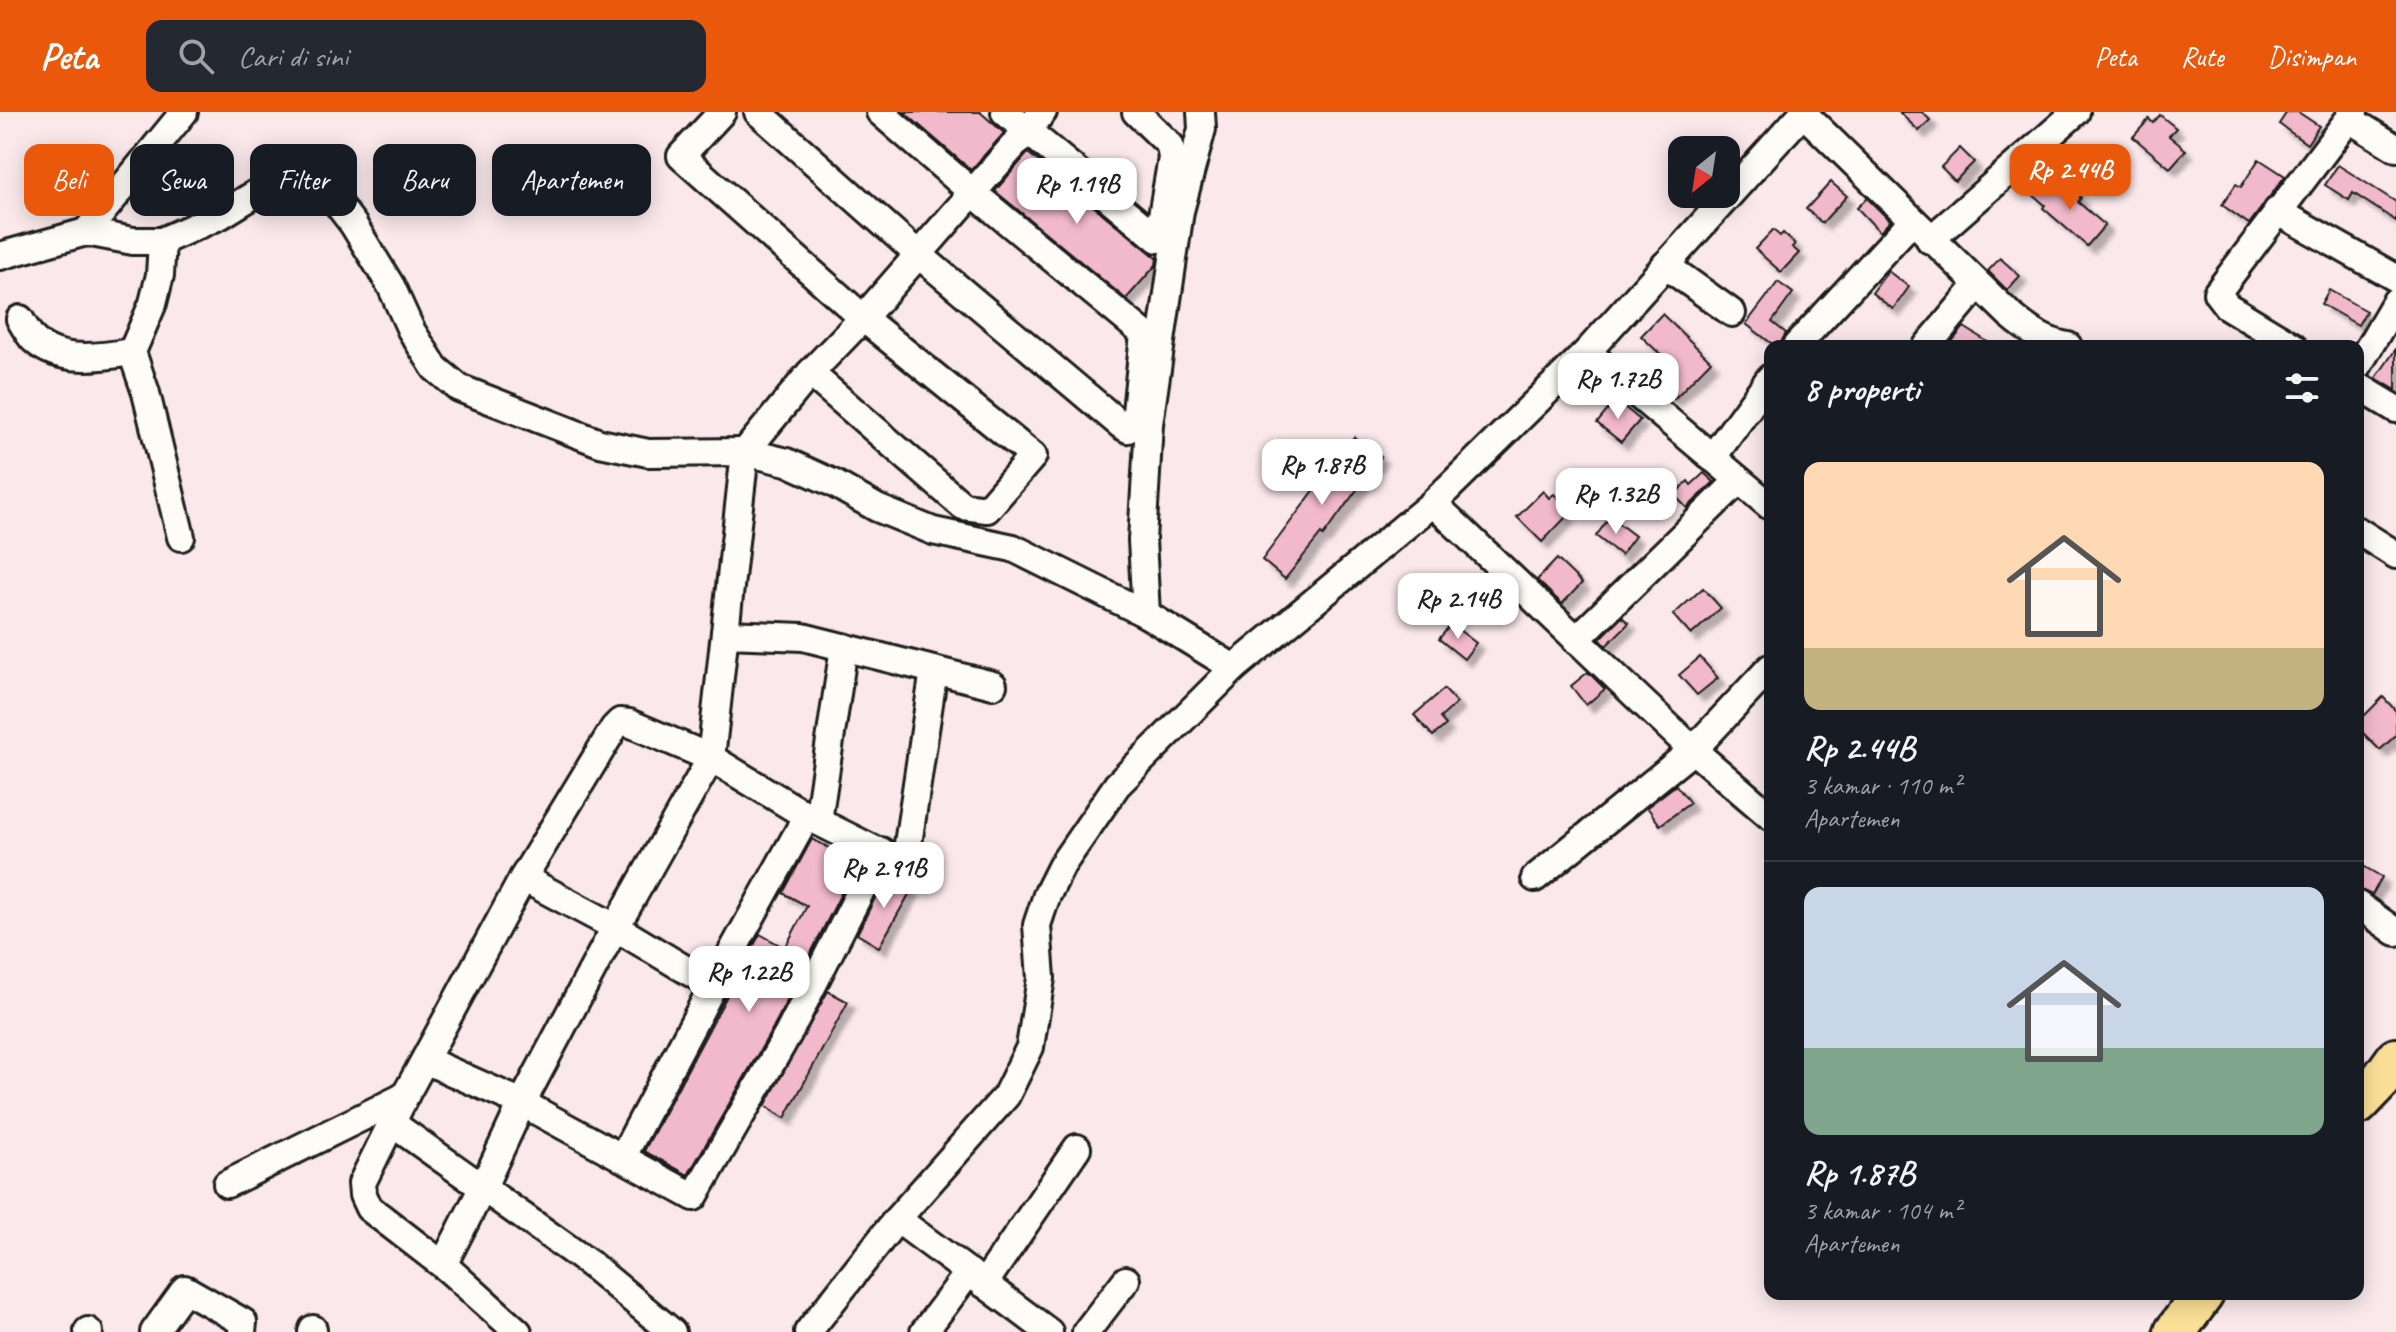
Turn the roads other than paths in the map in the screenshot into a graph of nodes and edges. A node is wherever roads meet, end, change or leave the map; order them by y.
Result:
1 (184, 112) edge
2 (722, 112) edge
3 (758, 112) edge
4 (880, 112) edge
5 (1005, 112) edge
6 (1201, 112) edge
7 (2076, 112) edge
8 (1803, 113) edge
9 (2351, 115) edge
10 (1146, 117) edge
11 (1036, 122) edge
12 (2396, 148) edge
13 (973, 193) junction
14 (2277, 211) junction
15 (1912, 221) junction
16 (86, 232) junction
17 (1158, 239) junction
18 (1930, 240) junction
19 (162, 241) junction
20 (919, 255) junction
21 (0, 256) edge
22 (1665, 265) junction
23 (2396, 278) edge
24 (1978, 285) junction
25 (2396, 301) edge
26 (1732, 313) dead end
27 (863, 318) junction
28 (20, 319) dead end
29 (1144, 334) junction
30 (1802, 340) edge
31 (1932, 340) edge
32 (2045, 340) edge
33 (2283, 340) edge
34 (132, 352) junction
35 (1587, 352) junction
36 (2364, 356) edge
37 (810, 373) junction
38 (1764, 386) edge
39 (2364, 390) edge
40 (2396, 409) edge
41 (745, 452) junction
42 (1712, 458) junction
43 (1738, 481) junction
44 (1764, 501) edge
45 (1433, 503) junction
46 (2364, 535) edge
47 (181, 537) dead end
48 (2396, 555) edge
49 (1146, 614) junction
50 (725, 634) junction
51 (1576, 640) junction
52 (844, 647) junction
53 (1234, 668) junction
54 (934, 670) junction
55 (1764, 674) edge
56 (993, 685) dead end
57 (1693, 750) junction
58 (711, 758) junction
59 (1764, 811) edge
60 (812, 818) junction
61 (881, 851) junction
62 (523, 878) junction
63 (1535, 878) dead end
64 (2364, 909) edge
65 (615, 927) junction
66 (2396, 932) edge
67 (713, 986) junction
68 (2396, 1059) edge
69 (425, 1060) junction
70 (405, 1096) junction
71 (2364, 1098) edge
72 (522, 1103) junction
73 (393, 1124) junction
74 (1077, 1148) dead end
75 (622, 1158) junction
76 (227, 1184) dead end
77 (483, 1187) junction
78 (897, 1219) junction
79 (448, 1269) junction
80 (976, 1278) junction
81 (1126, 1280) dead end
82 (2199, 1300) edge
83 (1046, 1331) edge
84 (154, 1332) edge
85 (242, 1332) edge
86 (518, 1332) edge
87 (672, 1332) edge
88 (808, 1332) edge
89 (924, 1332) edge
90 (1086, 1332) edge
91 (2175, 1332) edge

1 - 16 street
2 - 27 street
3 - 20 street
4 - 13 street
5 - 11 street
6 - 49 street
7 - 18 street
8 - 15 street
8 - 22 street
9 - 12 street
9 - 14 street
10 - 17 street
11 - 13 street
11 - 17 street
13 - 20 street
13 - 29 street
14 - 23 street
14 - 33 street
15 - 18 street
15 - 30 street
16 - 19 street
16 - 21 street
17 - 29 street
18 - 24 street
19 - 34 street
19 - 41 street
20 - 27 street
20 - 29 street
22 - 26 street
22 - 35 street
24 - 31 street
24 - 32 street
25 - 36 street
27 - 37 street
27 - 37 street
28 - 34 street
34 - 47 street
35 - 42 street
35 - 45 street
37 - 41 street
38 - 42 street
39 - 40 street
41 - 49 street
41 - 50 street
42 - 43 street
43 - 44 street
43 - 51 street
45 - 51 street
45 - 53 street
46 - 48 street
49 - 53 street
50 - 52 street
50 - 58 street
51 - 57 street
52 - 54 street
52 - 60 street
53 - 78 street
54 - 56 street
54 - 61 street
55 - 57 street
57 - 59 street
57 - 63 street
58 - 60 street
58 - 62 street
58 - 65 street
60 - 61 street
60 - 67 street
61 - 75 street
62 - 65 street
62 - 69 street
64 - 66 street
65 - 67 street
65 - 72 street
67 - 75 street
68 - 71 main road
69 - 70 street
69 - 72 street
70 - 73 street
70 - 76 street
72 - 75 street
72 - 77 street
73 - 77 street
73 - 79 street
74 - 80 street
77 - 79 street
77 - 87 street
78 - 80 street
78 - 88 street
79 - 86 street
80 - 83 street
80 - 89 street
81 - 90 street
82 - 91 main road
84 - 85 street

